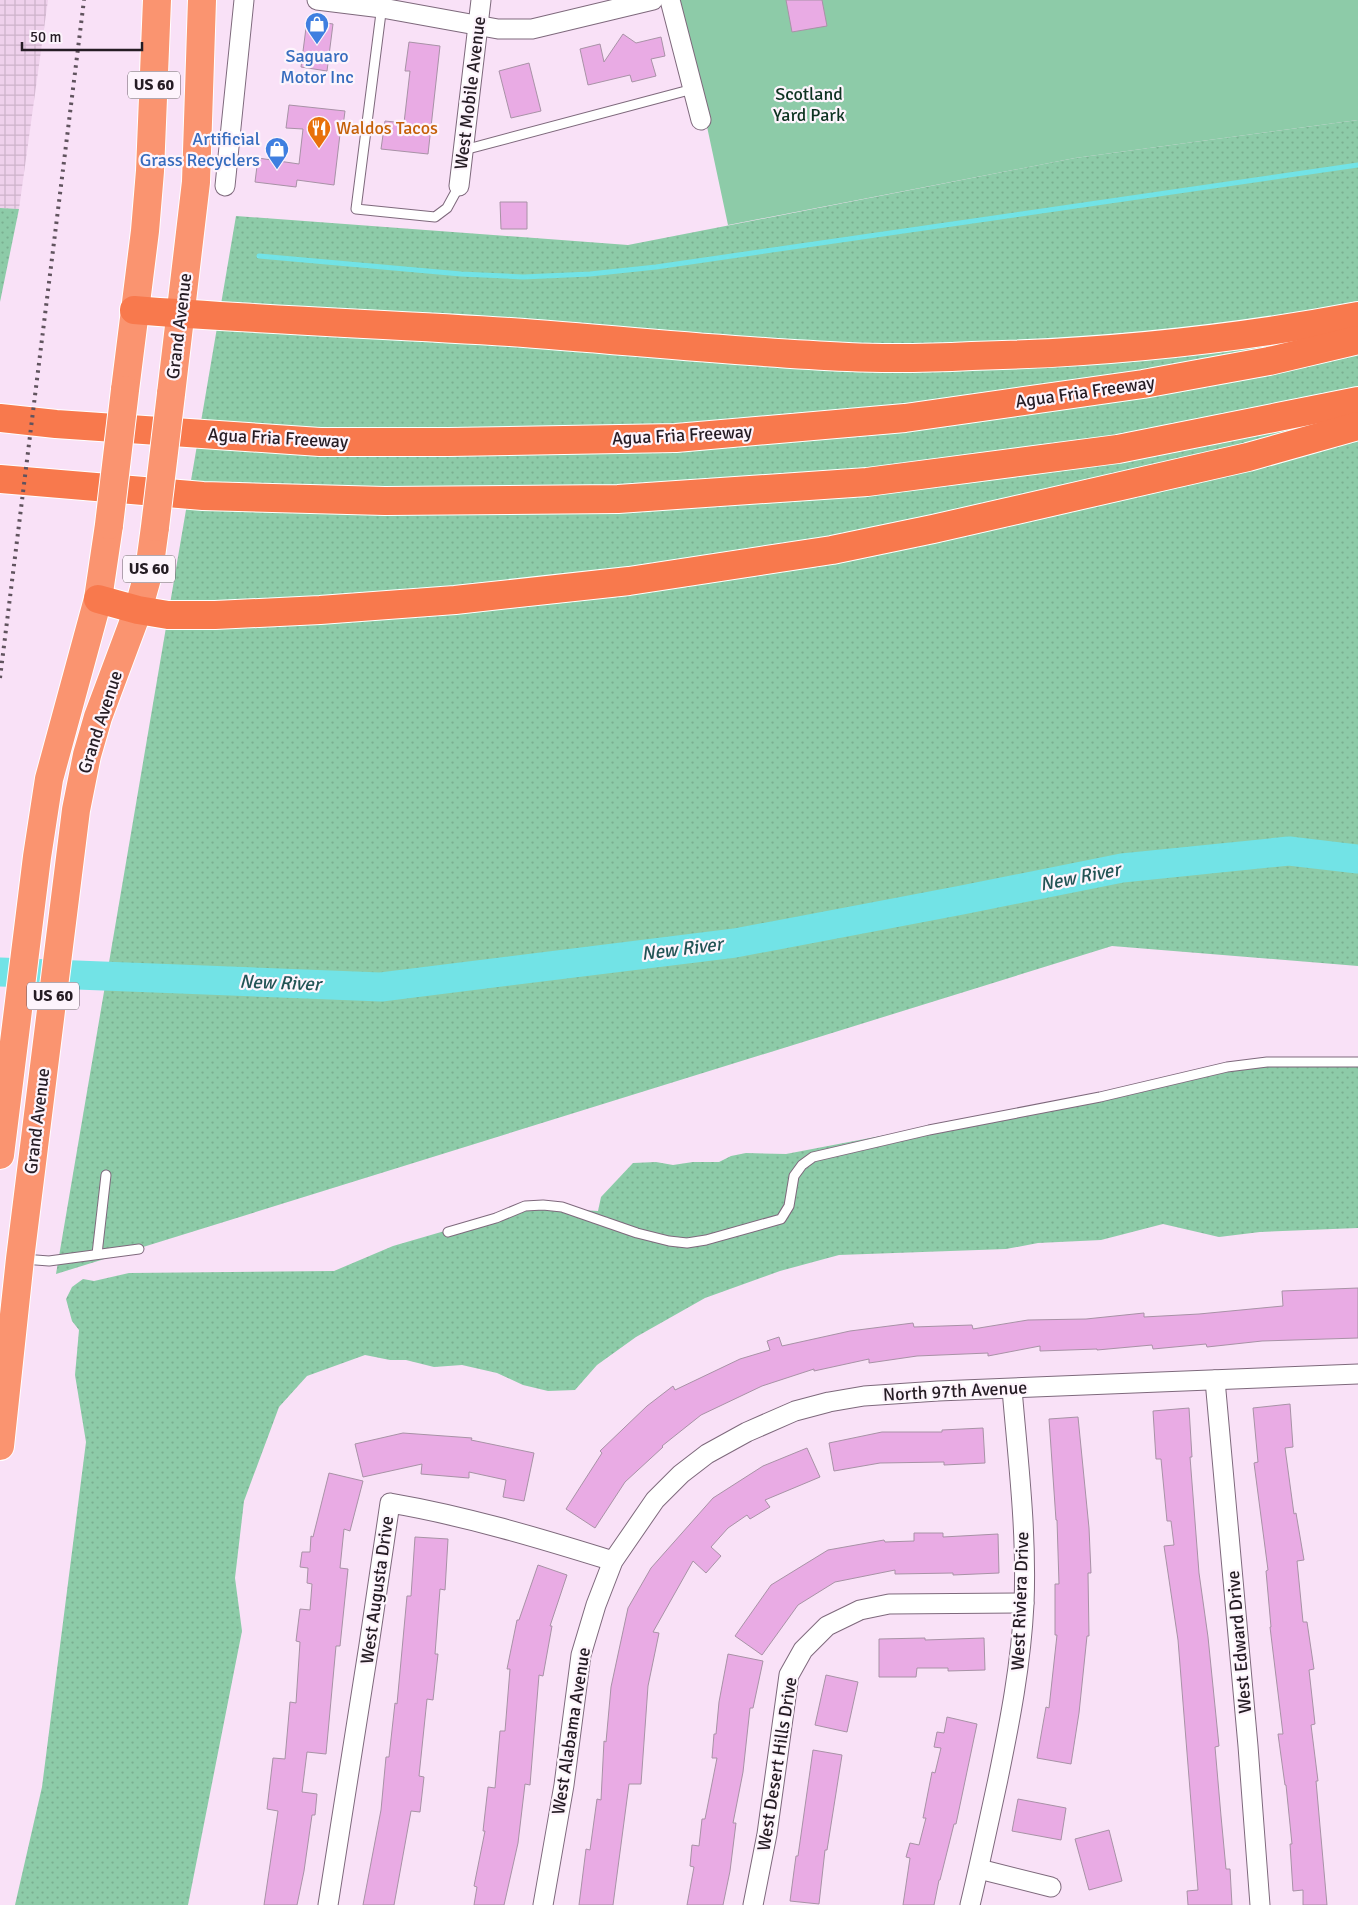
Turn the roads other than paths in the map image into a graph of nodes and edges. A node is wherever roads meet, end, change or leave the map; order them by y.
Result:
1 (157, 0) edge
2 (202, 0) edge
3 (244, 0) edge
4 (317, 0) edge
5 (481, 0) edge
6 (653, 0) edge
7 (670, 0) edge
8 (382, 4) edge
9 (478, 24) junction
10 (693, 89) junction
11 (701, 120) dead end
12 (464, 150) junction
13 (225, 186) dead end
14 (459, 186) joint
15 (134, 310) junction
16 (180, 313) junction
17 (1358, 316) edge
18 (1358, 340) edge
19 (1358, 401) edge
20 (0, 418) edge
21 (1358, 426) edge
22 (0, 478) edge
23 (98, 599) junction
24 (138, 610) junction
25 (1358, 1062) edge
26 (0, 1155) edge
27 (106, 1174) dead end
28 (448, 1232) dead end
29 (139, 1249) dead end
30 (97, 1254) junction
31 (20, 1259) junction
32 (1358, 1374) edge
33 (1215, 1380) junction
34 (1012, 1389) junction
35 (0, 1446) edge
36 (613, 1561) junction
37 (1024, 1603) junction
38 (979, 1869) junction
39 (1051, 1887) dead end
40 (328, 1905) edge
41 (543, 1905) edge
42 (753, 1905) edge
43 (970, 1905) edge
44 (1260, 1905) edge

1 - 15 highway, Grand Avenue / US 60
2 - 16 highway, Grand Avenue / US 60
3 - 13 street
4 - 8 street
5 - 9 street, West Mobile Avenue
6 - 9 street
7 - 10 street
8 - 9 street
8 - 14 lane
9 - 12 street, West Mobile Avenue
10 - 11 street
10 - 12 lane
12 - 14 street, West Mobile Avenue
15 - 16 highway
15 - 23 highway, Grand Avenue / US 60, bridge
16 - 17 highway
16 - 24 highway, Grand Avenue / US 60, bridge
18 - 20 highway, Agua Fria Freeway
19 - 22 highway
21 - 24 highway
23 - 24 highway
23 - 26 highway, Grand Avenue / US 60
24 - 31 highway, Grand Avenue / US 60
25 - 28 lane
27 - 30 lane
29 - 30 lane
30 - 31 lane
31 - 35 highway, Grand Avenue / US 60
32 - 33 street, North 97th Avenue
33 - 34 street, North 97th Avenue
33 - 44 street, West Edward Drive
34 - 36 street, North 97th Avenue
34 - 37 street, West Riviera Drive
36 - 40 street, West Augusta Drive
36 - 41 street, West Alabama Avenue
37 - 38 street, West Riviera Drive
37 - 42 street, West Desert Hills Drive
38 - 39 street
38 - 43 street, West Riviera Drive

